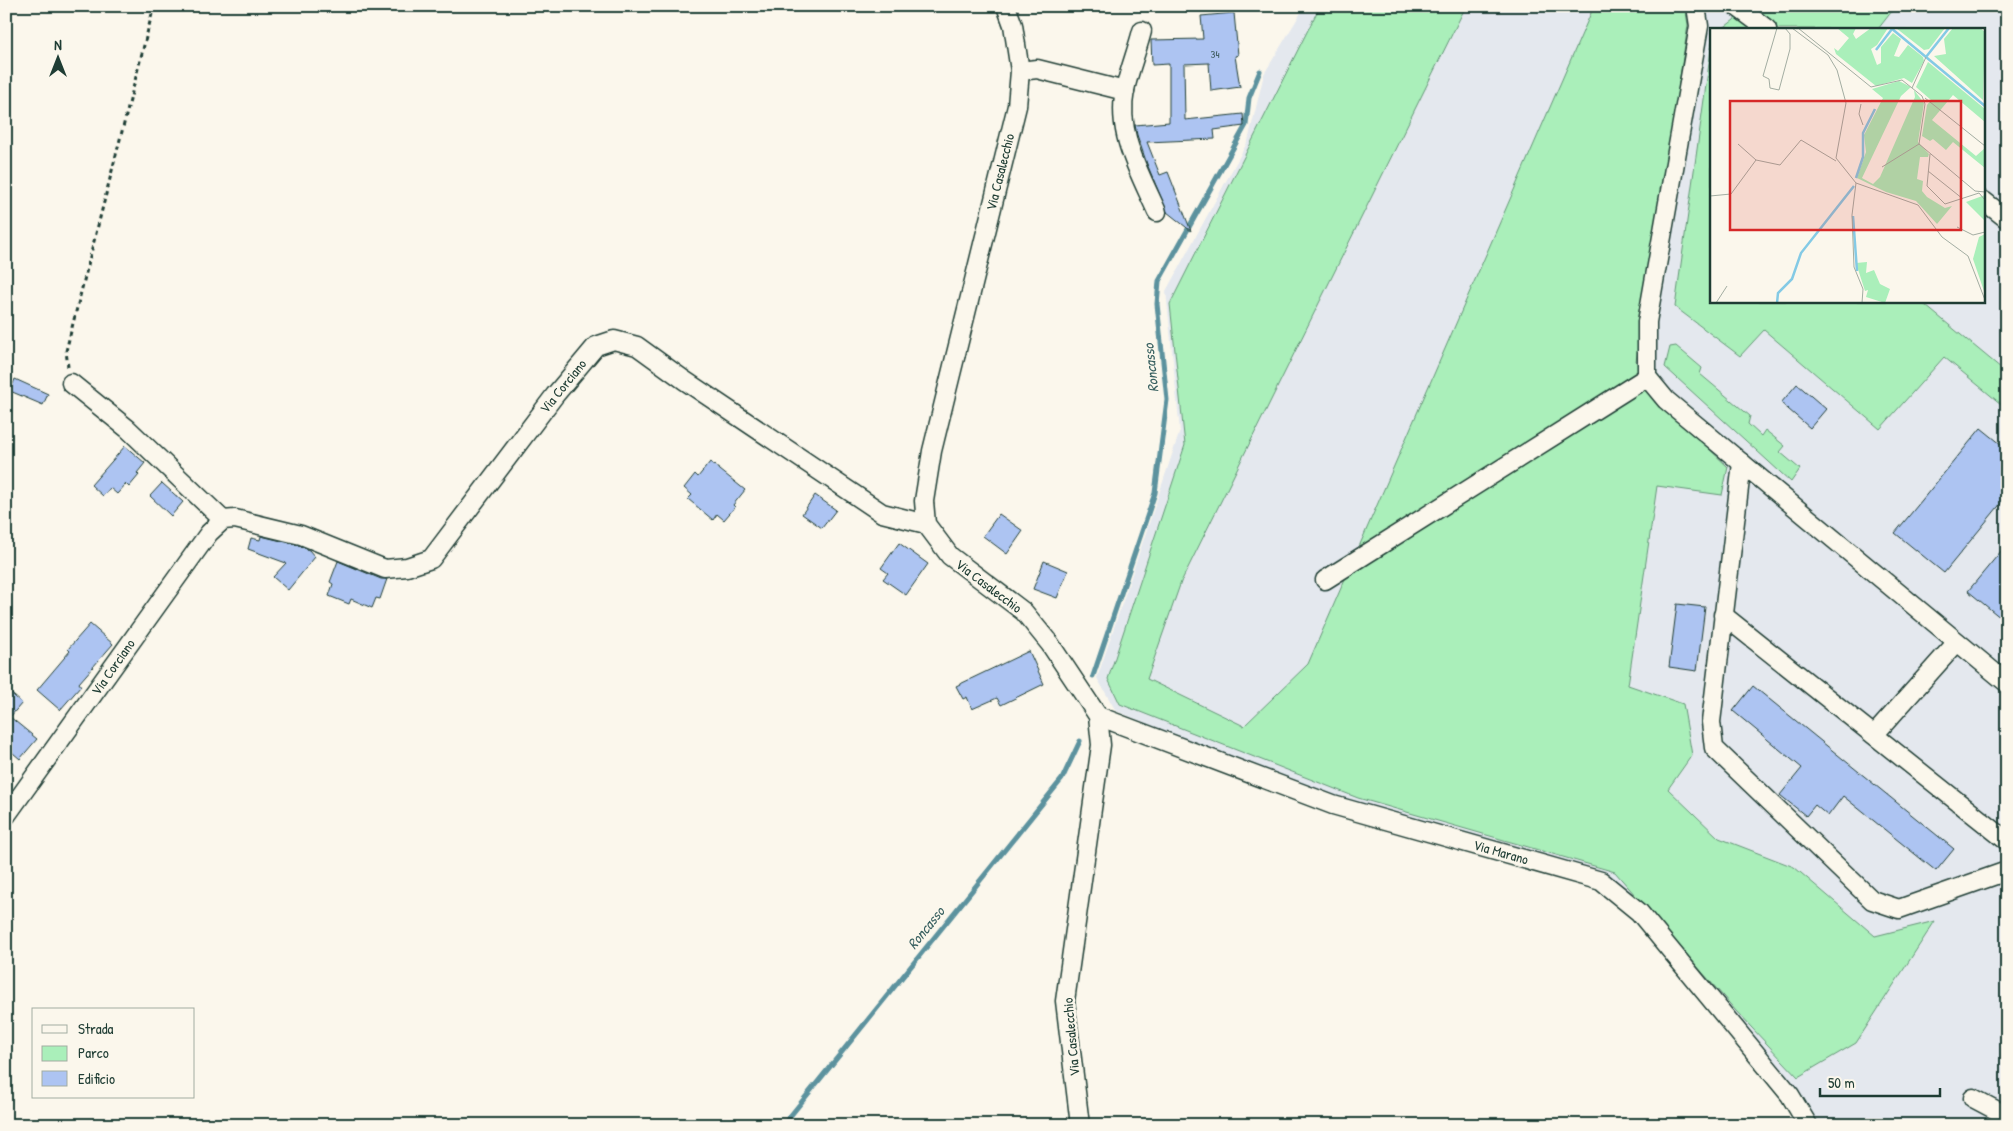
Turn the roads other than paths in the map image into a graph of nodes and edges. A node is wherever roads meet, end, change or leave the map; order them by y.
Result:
1 (1006, 6) edge
2 (1696, 6) edge
3 (1736, 6) edge
4 (1765, 28) edge
5 (1142, 31) dead end
6 (1020, 71) junction
7 (1125, 91) junction
8 (1986, 202) edge
9 (1156, 212) dead end
10 (2007, 220) edge
11 (1647, 377) junction
12 (71, 382) road end
13 (1742, 464) junction
14 (223, 520) junction
15 (926, 524) junction
16 (1324, 580) dead end
17 (1724, 615) junction
18 (1957, 642) junction
19 (2007, 683) edge
20 (1098, 716) junction
21 (1874, 735) junction
22 (6, 816) edge
23 (2007, 841) edge
24 (2007, 871) edge
25 (1973, 1098) dead end
26 (2007, 1116) edge
27 (1080, 1125) edge
28 (1808, 1125) edge

1 - 6 street, Via Casalecchio
2 - 11 street
3 - 4 street
5 - 7 street
6 - 7 street
6 - 15 street, Via Casalecchio
7 - 9 street
8 - 10 street
11 - 13 street
11 - 16 street
12 - 14 street
13 - 17 street
13 - 18 street
14 - 15 street, Via Corciano
14 - 22 street, Via Corciano
15 - 20 street, Via Casalecchio
17 - 21 street
17 - 24 street
18 - 19 street
18 - 21 street
20 - 27 street, Via Casalecchio
20 - 28 street, Via Marano
21 - 23 street
25 - 26 street

